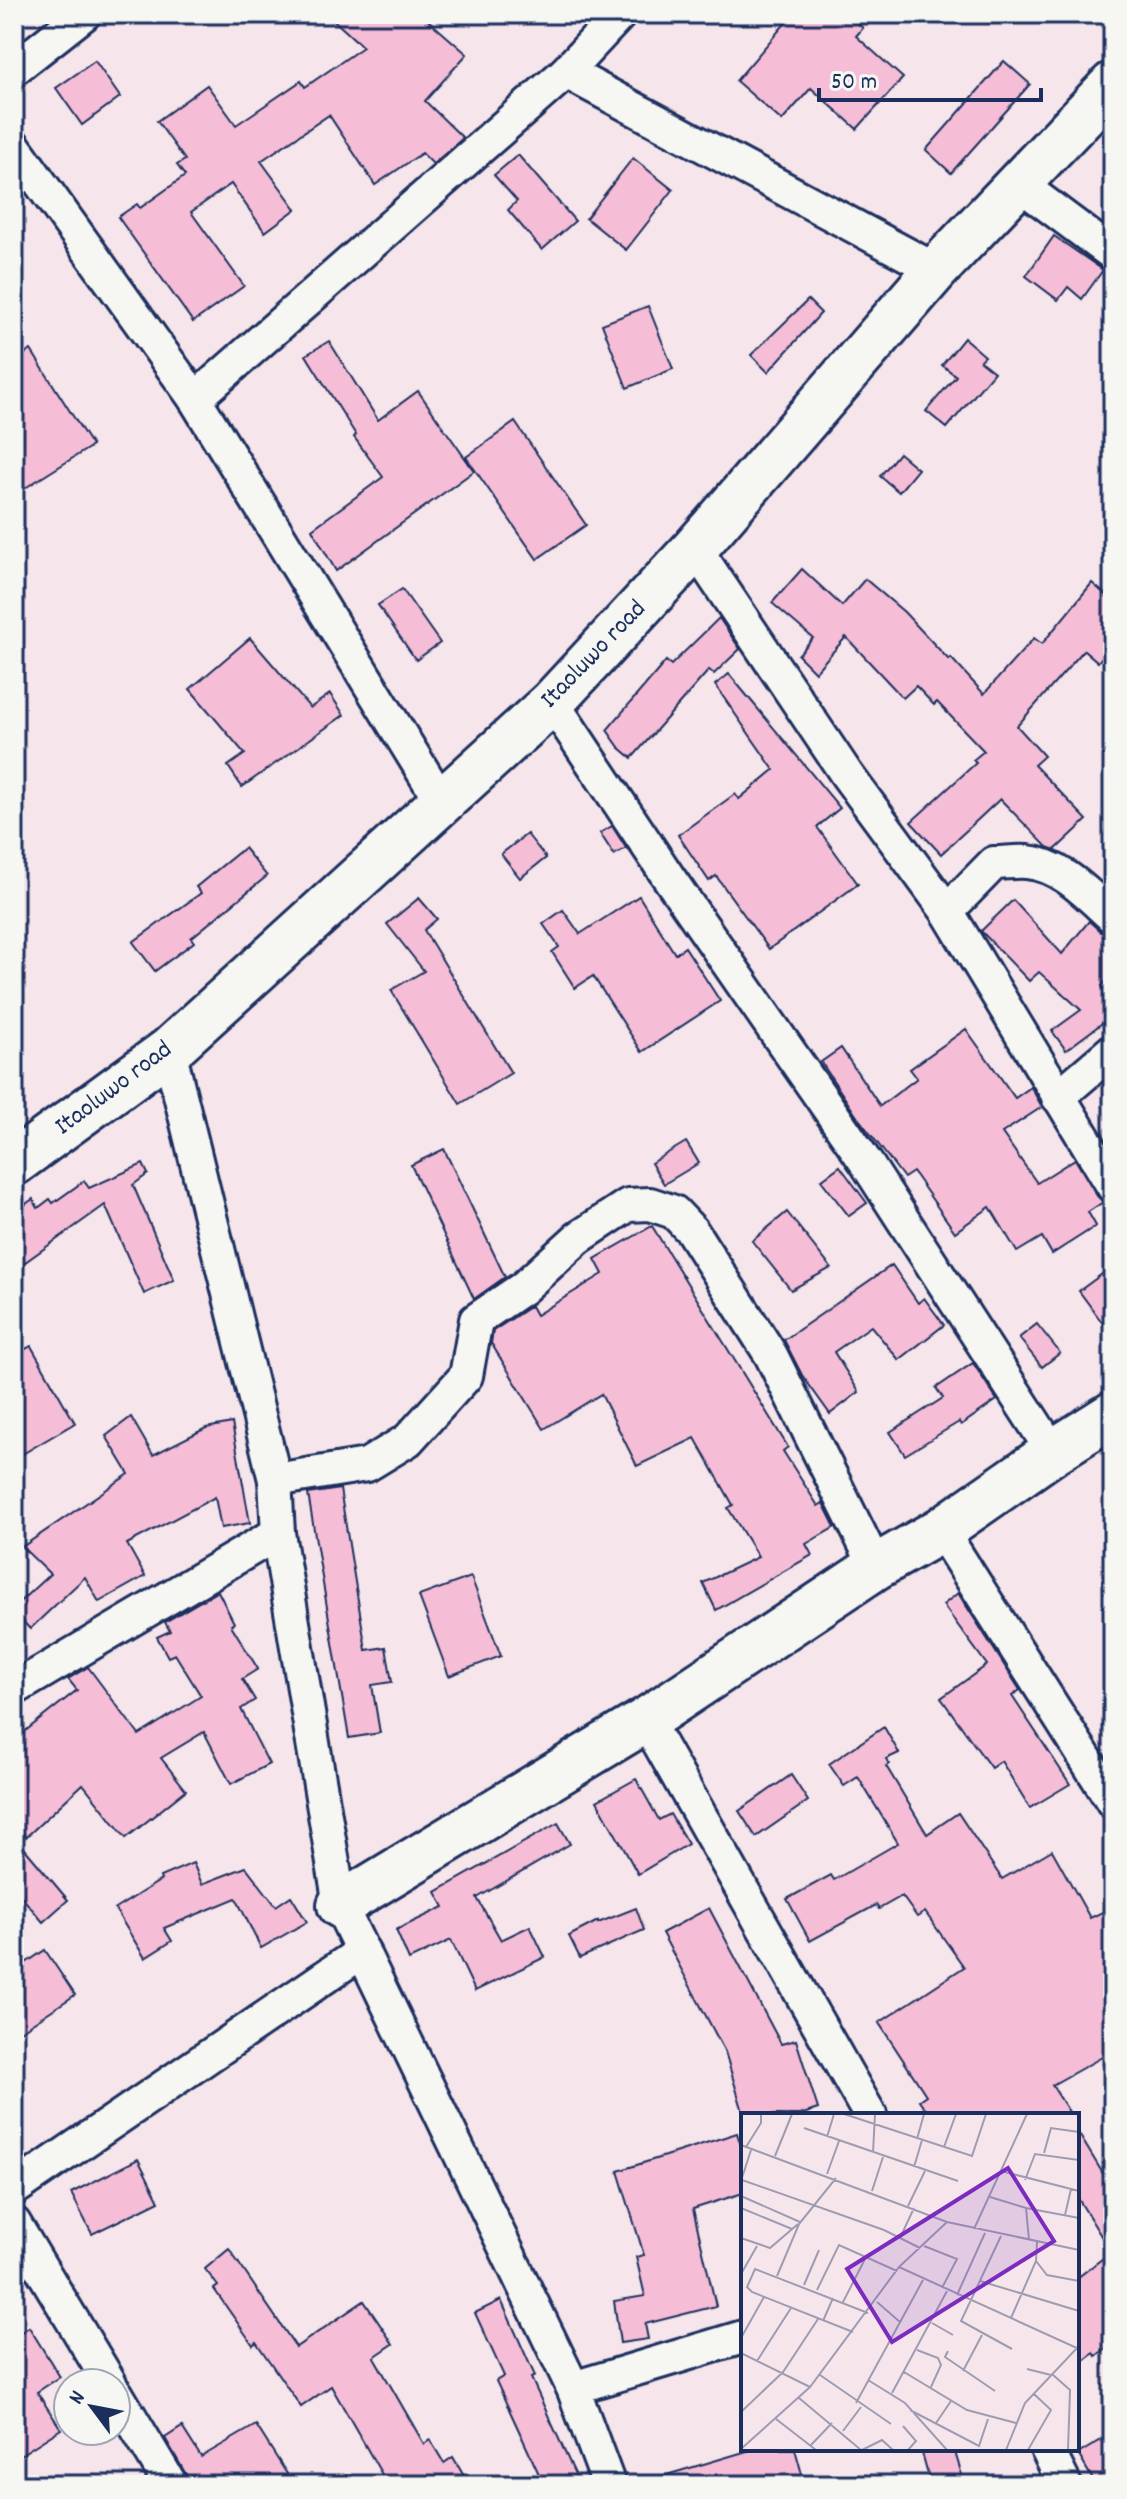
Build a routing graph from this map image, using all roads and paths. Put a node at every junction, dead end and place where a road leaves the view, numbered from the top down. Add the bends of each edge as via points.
1 (84, 14) edge
2 (620, 14) edge
3 (14, 69) edge
4 (566, 72) junction
5 (1113, 84) edge
6 (14, 146) edge
7 (1018, 183) junction
8 (1113, 254) edge
9 (936, 270) junction
10 (195, 399) junction
11 (695, 548) junction
12 (552, 702) junction
13 (441, 801) junction
14 (947, 911) junction
15 (1113, 917) edge
16 (169, 1050) junction
17 (1113, 1050) edge
18 (1058, 1097) junction
19 (14, 1163) edge
20 (1113, 1186) edge
21 (1113, 1414) edge
22 (1053, 1452) junction
23 (275, 1480) junction
24 (941, 1530) junction
25 (278, 1533) junction
26 (876, 1567) junction
27 (14, 1688) edge
28 (646, 1720) junction
29 (1113, 1802) edge
30 (340, 1905) junction
31 (363, 1951) junction
32 (869, 2113) edge
33 (14, 2189) edge
34 (14, 2223) edge
35 (741, 2338) edge
36 (100, 2367) edge
37 (573, 2388) junction
38 (132, 2420) edge
39 (1048, 2451) edge
40 (171, 2485) edge
41 (609, 2485) edge
42 (1065, 2485) edge

1 - 3 street
2 - 4 street
4 - 9 street
4 - 10 street
5 - 7 street, Itaoluwo road
6 - 10 street
7 - 8 street
7 - 9 street, Itaoluwo road
9 - 11 street, Itaoluwo road
10 - 13 street
11 - 12 street, Itaoluwo road
11 - 14 street via 847,775
12 - 13 street, Itaoluwo road
12 - 22 street via 865,1161
13 - 16 street, Itaoluwo road
14 - 15 street via 994,863 1027,862 1064,875
14 - 18 street
16 - 19 street, Itaoluwo road
16 - 23 street
17 - 18 street
18 - 20 street
21 - 22 street
22 - 24 street
23 - 25 street
23 - 26 street via 367,1465 408,1440 466,1376 476,1320 603,1221 628,1205 650,1204 674,1212 692,1231 771,1355
24 - 26 street
24 - 29 street
25 - 27 street
25 - 30 street
26 - 28 street
28 - 30 street
28 - 32 street
30 - 31 street
31 - 33 street
31 - 37 street
34 - 36 street
35 - 37 street
37 - 41 street
38 - 40 street
39 - 42 street

